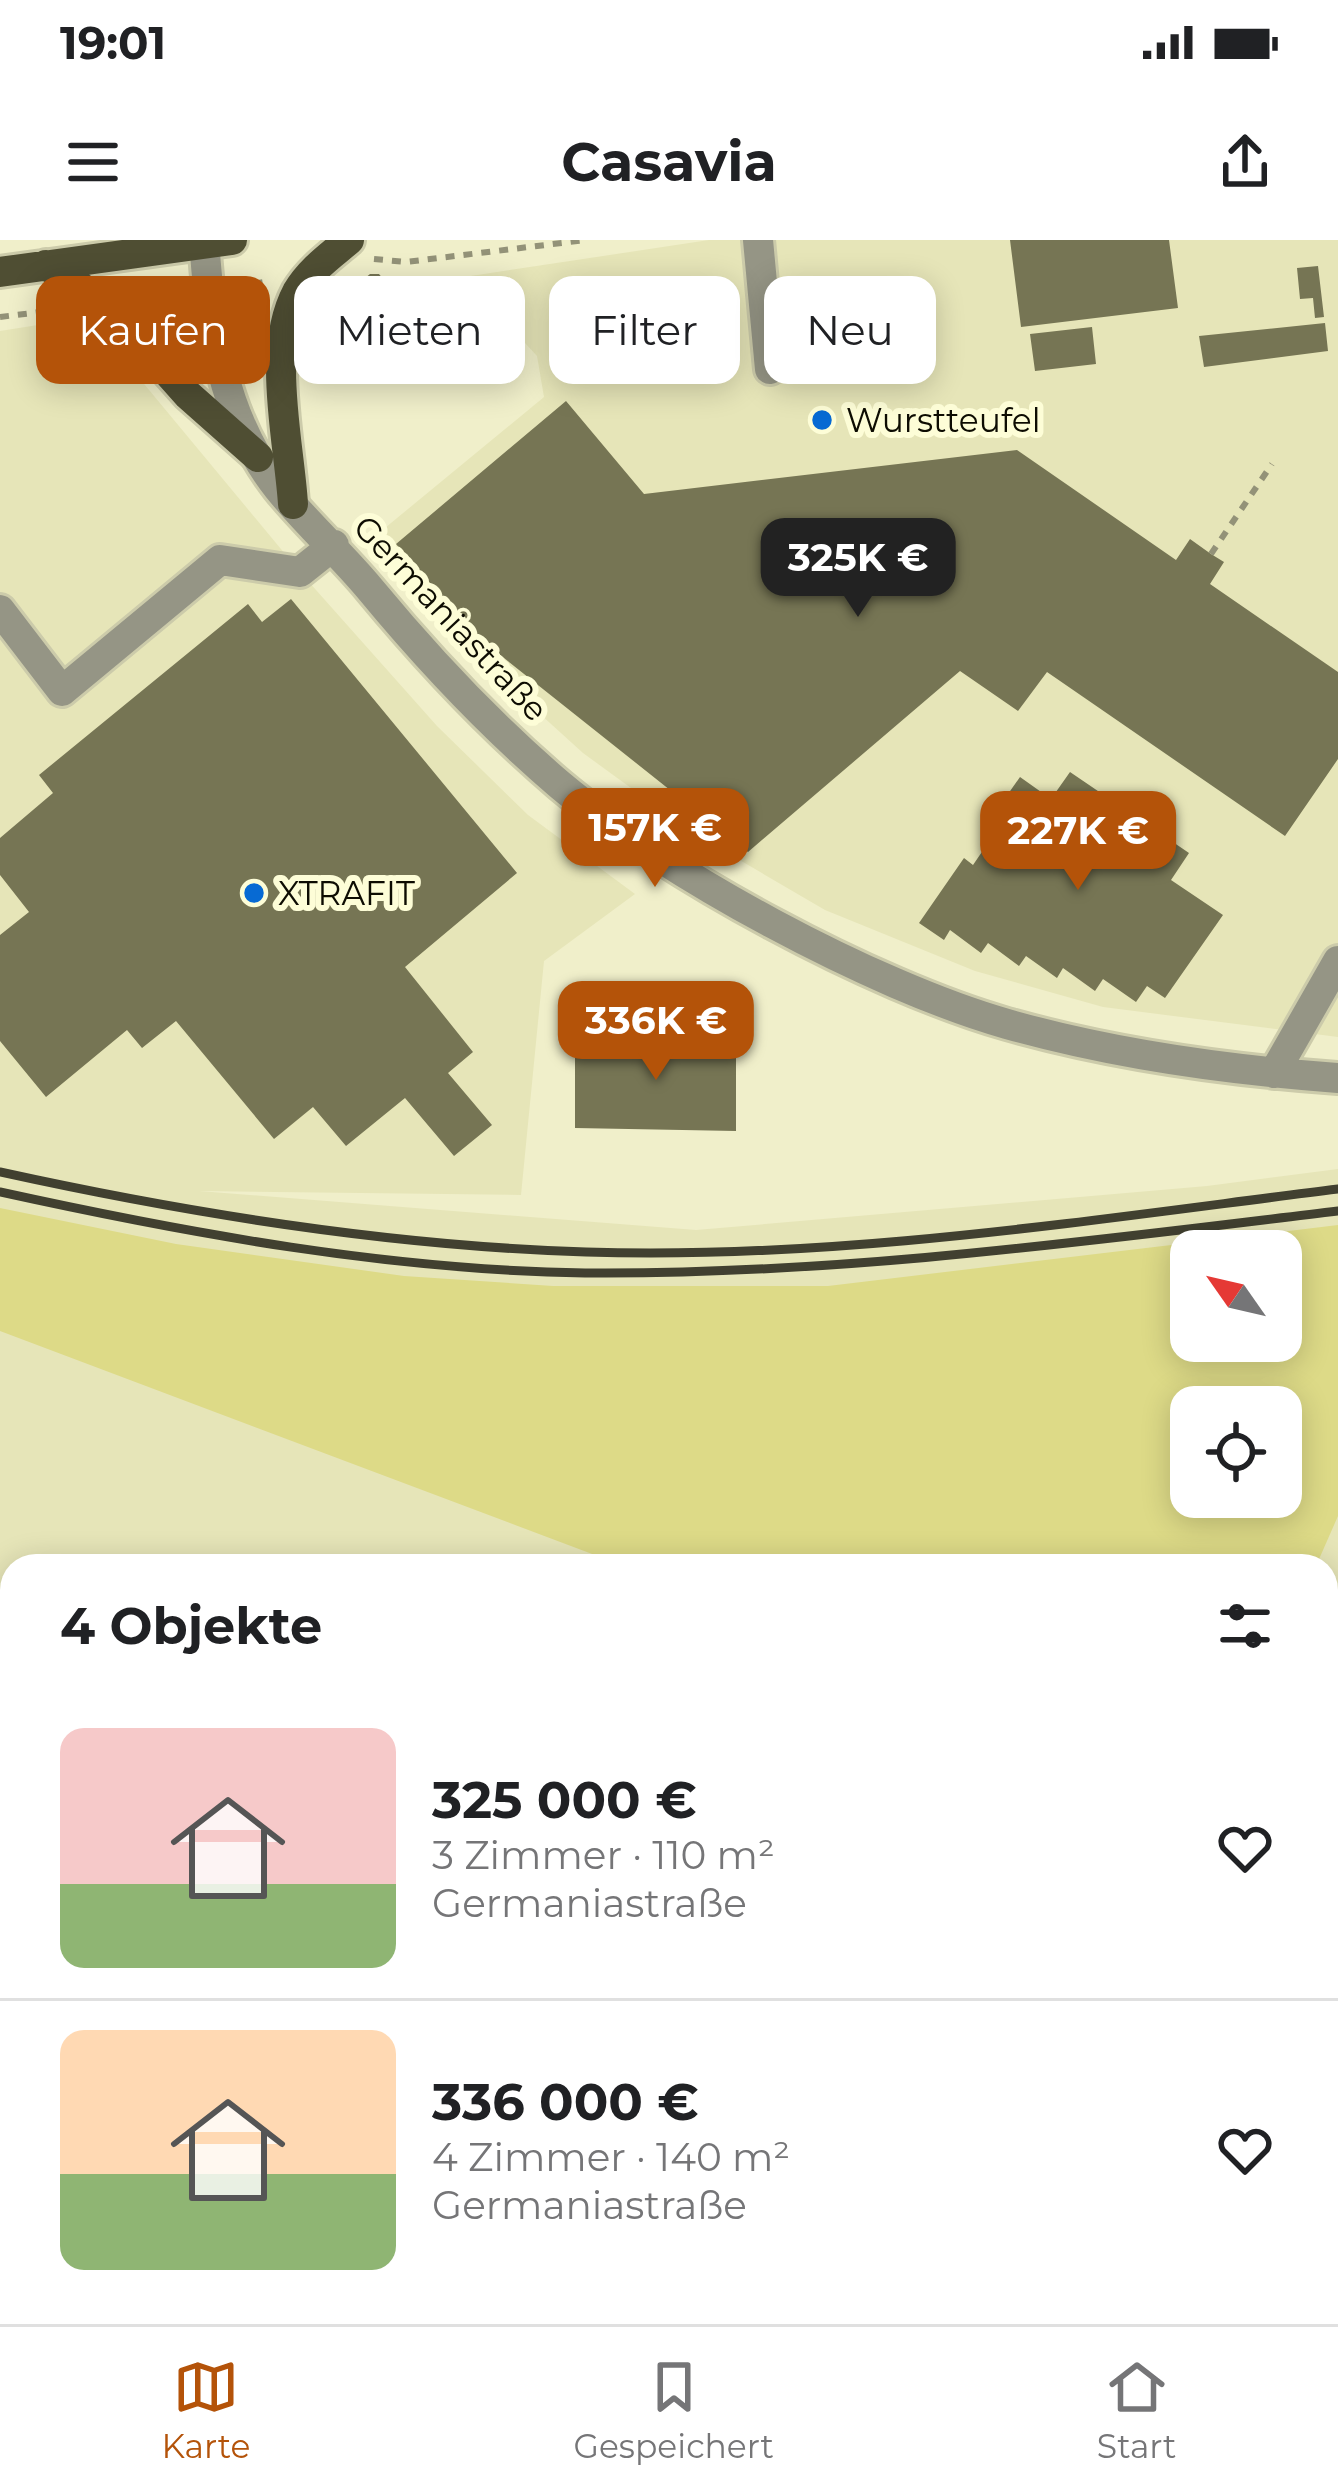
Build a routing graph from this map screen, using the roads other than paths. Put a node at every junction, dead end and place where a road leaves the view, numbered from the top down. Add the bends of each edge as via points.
1 (350, 240) edge
2 (758, 240) edge
3 (213, 241) edge
4 (46, 265) junction
5 (0, 272) edge
6 (764, 304) edge
7 (258, 458) junction
8 (293, 504) junction
9 (334, 545) junction
10 (0, 610) edge
11 (1338, 961) edge
12 (1274, 1073) junction
13 (1338, 1078) edge

1 - 8 main road via 295,296 283,349
2 - 6 street
3 - 4 main road
3 - 7 street, Germaniastraße via 212,333
4 - 5 main road
4 - 7 main road via 107,304
7 - 8 street, Germaniastraße
8 - 9 street, Germaniastraße
9 - 10 street via 300,572 220,560 62,691
9 - 12 street, Germaniastraße via 411,639 560,785 767,918 880,976 1004,1023
11 - 12 street
12 - 13 street, Germaniastraße

